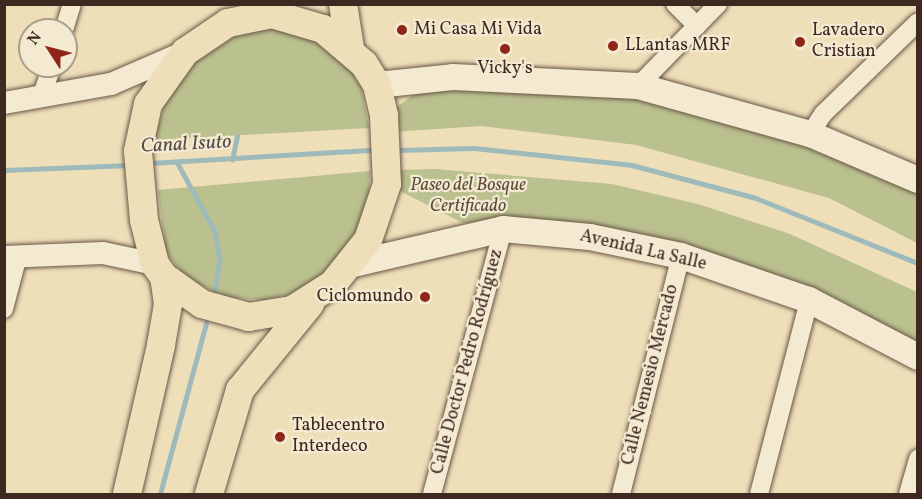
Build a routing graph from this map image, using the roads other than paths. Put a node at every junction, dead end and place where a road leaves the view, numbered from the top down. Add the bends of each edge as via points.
1 (223, 4) edge
2 (343, 4) edge
3 (675, 4) edge
4 (718, 4) edge
5 (918, 22) edge
6 (697, 26) junction
7 (192, 45) junction
8 (350, 48) junction
9 (48, 78) edge
10 (377, 85) junction
11 (638, 86) junction
12 (41, 97) junction
13 (4, 103) edge
14 (810, 134) junction
15 (918, 180) edge
16 (503, 229) junction
17 (681, 256) junction
18 (11, 257) edge
19 (353, 264) junction
20 (160, 271) junction
21 (313, 300) junction
22 (809, 300) junction
23 (4, 309) edge
24 (918, 357) edge
25 (918, 458) edge
26 (127, 495) edge
27 (209, 495) edge
28 (432, 495) edge
29 (621, 495) edge
30 (759, 495) edge
31 (908, 495) edge

1 - 7 highway
2 - 8 highway
3 - 6 street
4 - 6 street
5 - 14 street via 823,114
6 - 11 street
7 - 8 highway via 251,15 272,14 298,18
7 - 12 street via 111,84
7 - 20 highway via 153,94 141,131 142,201
8 - 10 highway
9 - 12 street
10 - 11 main road via 453,77
10 - 19 highway via 384,116 387,184 380,215
11 - 14 main road
12 - 13 street
14 - 15 main road
16 - 17 main road, Avenida La Salle via 590,237
16 - 19 main road, Avenida La Salle
16 - 28 street, Calle Doctor Pedro Rodríguez
17 - 22 main road, Avenida La Salle
17 - 29 street, Calle Nemesio Mercado
18 - 20 street via 103,253
18 - 23 street
19 - 21 highway
20 - 21 highway via 225,313 271,316
20 - 26 highway via 168,304
21 - 27 highway via 240,390
22 - 24 main road, Avenida La Salle
22 - 30 street
25 - 31 street

